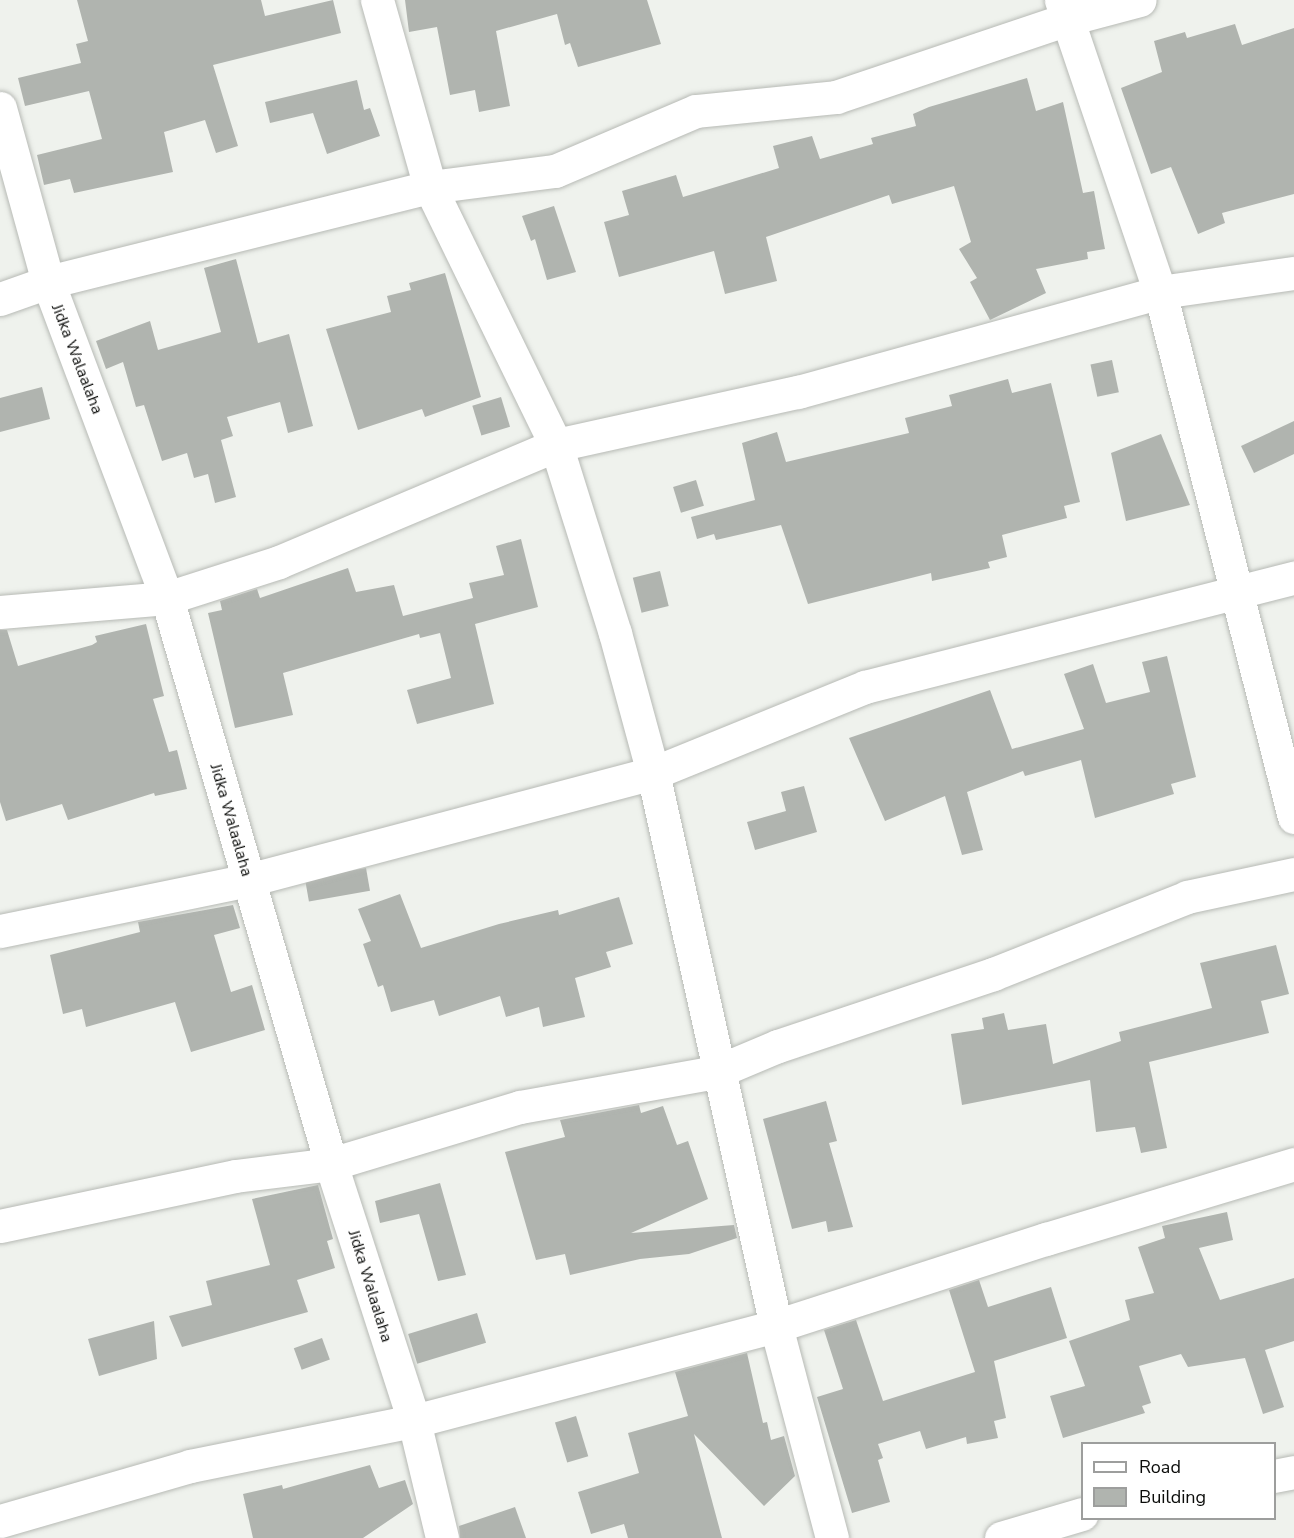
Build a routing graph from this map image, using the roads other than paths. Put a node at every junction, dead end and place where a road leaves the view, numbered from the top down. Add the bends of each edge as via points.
1 (377, 0) edge
2 (1140, 0) edge
3 (1064, 9) edge
4 (0, 108) edge
5 (430, 187) junction
6 (1294, 273) edge
7 (48, 282) junction
8 (1160, 292) junction
9 (0, 299) edge
10 (556, 444) junction
11 (1294, 578) edge
12 (1237, 596) junction
13 (167, 598) junction
14 (0, 612) edge
15 (652, 773) junction
16 (1294, 817) edge
17 (1294, 874) edge
18 (248, 880) junction
19 (0, 931) edge
20 (716, 1072) junction
21 (331, 1164) junction
22 (1294, 1164) edge
23 (0, 1226) edge
24 (776, 1326) junction
25 (414, 1421) junction
26 (1294, 1472) edge
27 (1276, 1476) edge
28 (1081, 1515) edge
29 (0, 1521) edge
30 (442, 1538) edge
31 (832, 1538) edge
32 (1001, 1538) edge

1 - 5 street
2 - 3 street
3 - 5 street via 836,97 696,111 555,171
3 - 8 street
4 - 7 street, Jidka Walaalaha
5 - 7 street
5 - 10 street
6 - 8 street
7 - 9 street
7 - 13 street, Jidka Walaalaha
8 - 10 street via 798,392
8 - 12 street
10 - 13 street via 279,562
10 - 15 street via 615,633
11 - 12 street
12 - 15 street via 865,687
12 - 16 street
13 - 14 street
13 - 18 street, Jidka Walaalaha
15 - 18 street
15 - 20 street
17 - 20 street via 1187,897 993,974 778,1046
18 - 19 street
18 - 21 street, Jidka Walaalaha
20 - 21 street via 520,1107
20 - 24 street
21 - 23 street via 235,1176
21 - 25 street, Jidka Walaalaha
22 - 24 street
24 - 25 street
24 - 31 street
25 - 29 street via 190,1466
25 - 30 street, Jidka Walaalaha
26 - 27 street
28 - 32 street

